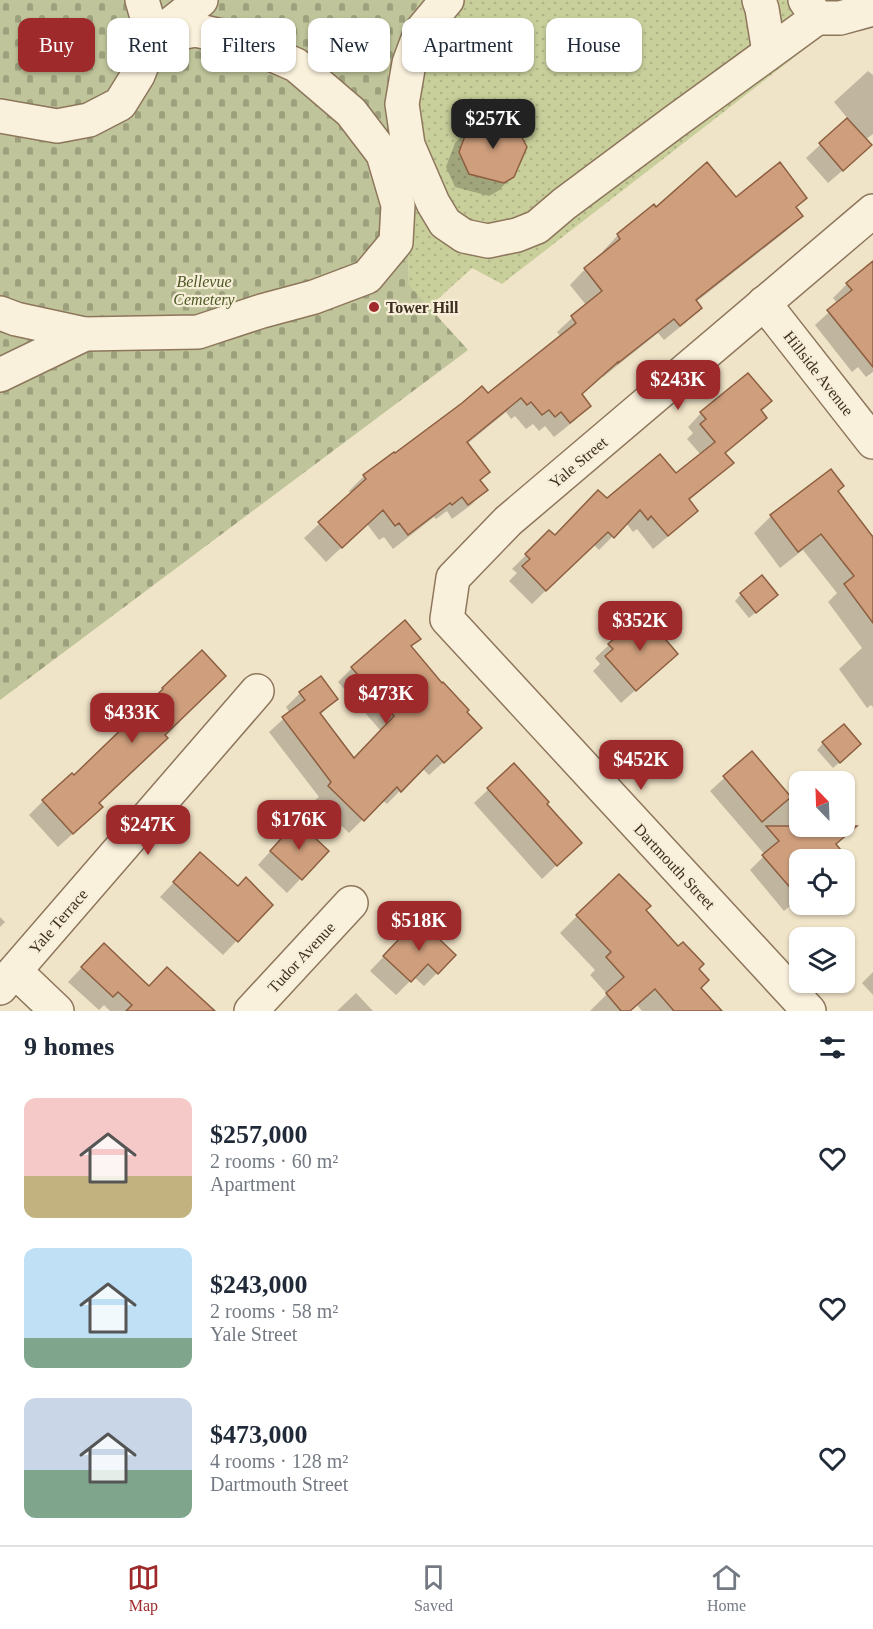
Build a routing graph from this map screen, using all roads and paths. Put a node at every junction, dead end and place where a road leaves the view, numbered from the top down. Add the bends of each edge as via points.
1 (142, 0) edge
2 (201, 0) edge
3 (447, 0) edge
4 (759, 0) edge
5 (811, 9) edge
6 (873, 9) edge
7 (147, 18) edge
8 (178, 18) edge
9 (189, 31) edge
10 (769, 52) junction
11 (139, 72) edge
12 (0, 116) edge
13 (873, 212) edge
14 (764, 303) junction
15 (0, 313) edge
16 (85, 334) junction
17 (0, 375) edge
18 (873, 442) edge
19 (453, 578) joint
20 (257, 691) dead end
21 (351, 903) dead end
22 (8, 979) edge
23 (57, 1011) edge
24 (250, 1011) edge
25 (809, 1011) edge

1 - 7 street
2 - 8 street
3 - 10 street via 421,31 409,63 402,104 408,145 445,223 464,236 488,241 537,227
4 - 10 street
5 - 6 street via 840,18
5 - 10 street
9 - 16 street via 236,39 296,65 351,112 382,154 398,205 396,242 367,277 198,332
11 - 12 street via 120,104 89,120 57,126
13 - 14 street, Yale Street
14 - 18 street, Hillside Avenue
14 - 19 street, Yale Street via 508,521
15 - 16 street
16 - 17 street
19 - 25 street, Dartmouth Street via 447,619
20 - 22 street, Yale Terrace
21 - 24 street, Tudor Avenue
22 - 23 street

